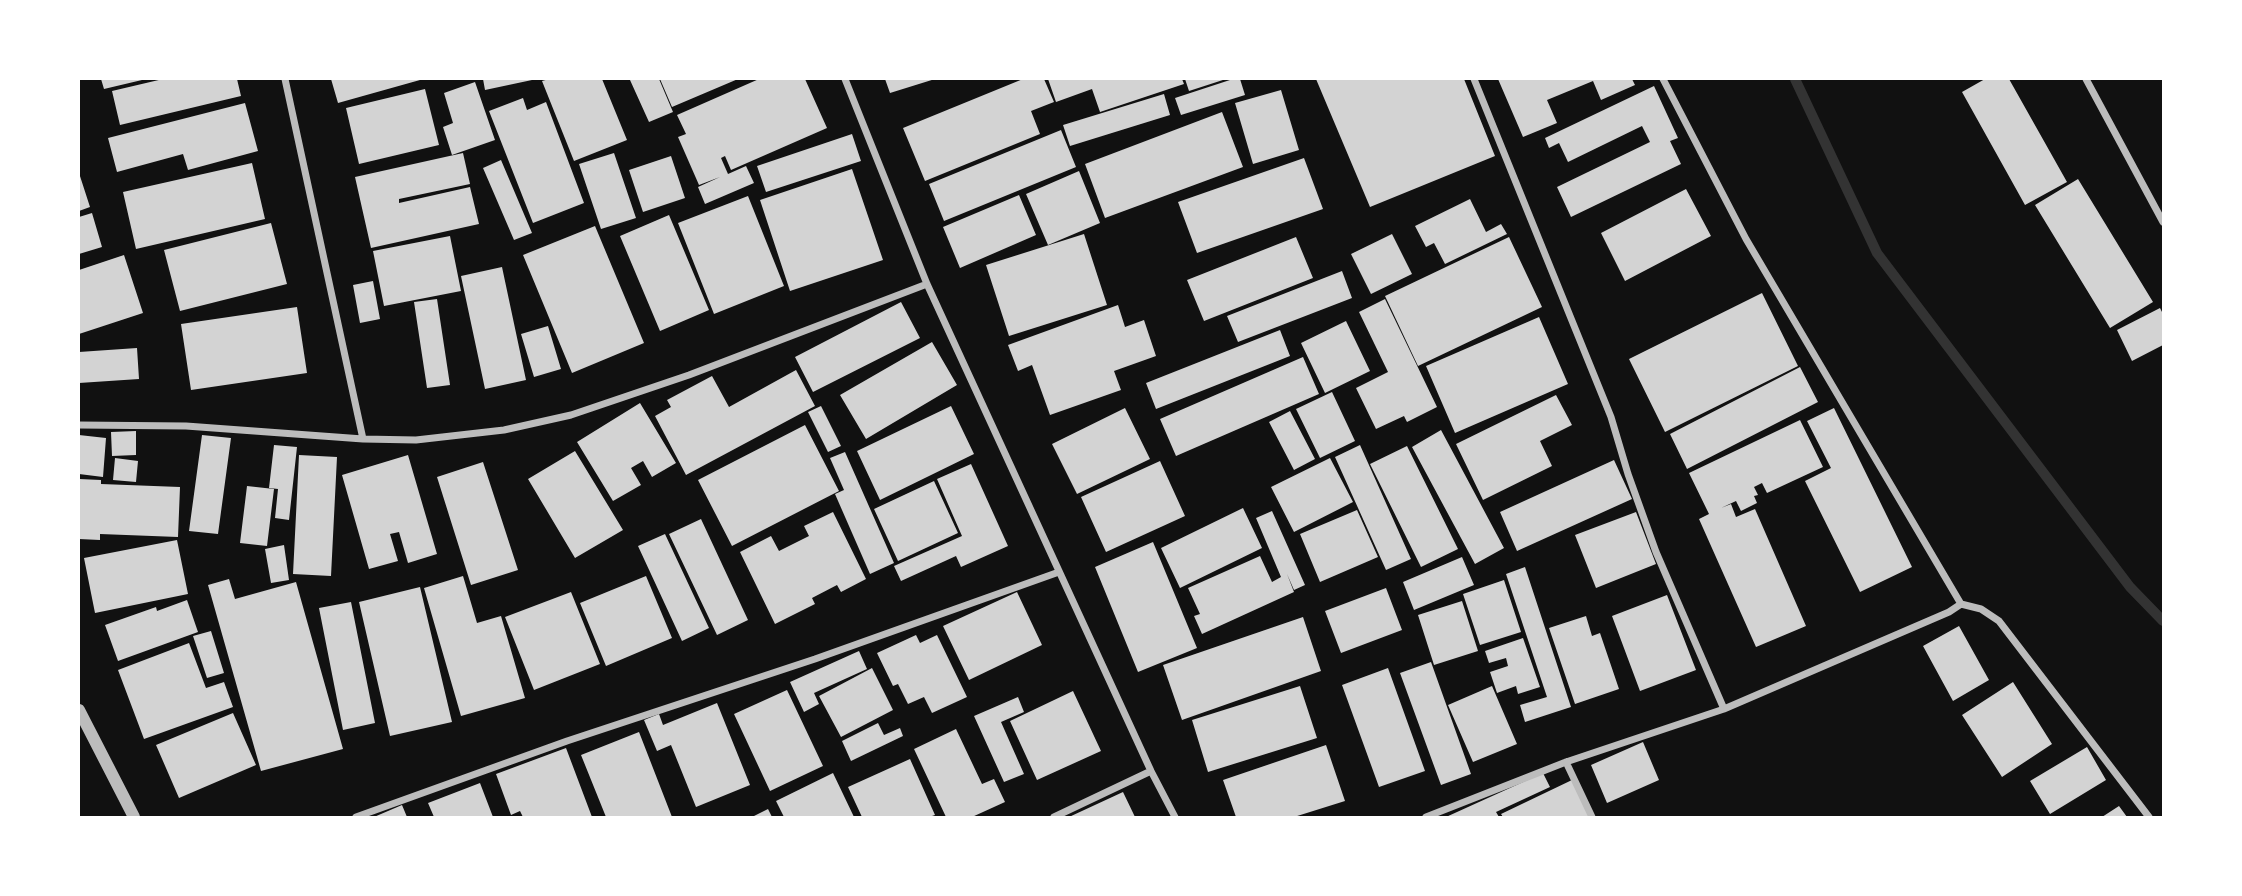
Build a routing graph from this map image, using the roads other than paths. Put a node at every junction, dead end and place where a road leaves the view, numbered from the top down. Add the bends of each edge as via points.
1 (285, 79) edge
2 (845, 79) edge
3 (1474, 79) edge
4 (1664, 79) edge
5 (2086, 79) edge
6 (2163, 222) edge
7 (927, 284) junction
8 (79, 425) edge
9 (363, 439) junction
10 (1059, 572) junction
11 (1961, 604) junction
12 (1724, 709) junction
13 (79, 710) edge
14 (1566, 762) junction
15 (1151, 771) junction
16 (134, 817) edge
17 (356, 817) edge
18 (1054, 817) edge
19 (1175, 817) edge
20 (1426, 817) edge
21 (1592, 817) edge
22 (2150, 817) edge

1 - 9 street
2 - 7 street
3 - 12 street via 1611,417 1657,552
4 - 11 street via 1746,239
5 - 6 street
7 - 9 street via 571,415 504,430 416,440
7 - 10 street
8 - 9 street via 186,426
10 - 15 street
10 - 17 street
11 - 12 street
11 - 22 street via 1999,621
12 - 14 street
13 - 16 street
14 - 20 street
14 - 21 street
15 - 18 street
15 - 19 street

